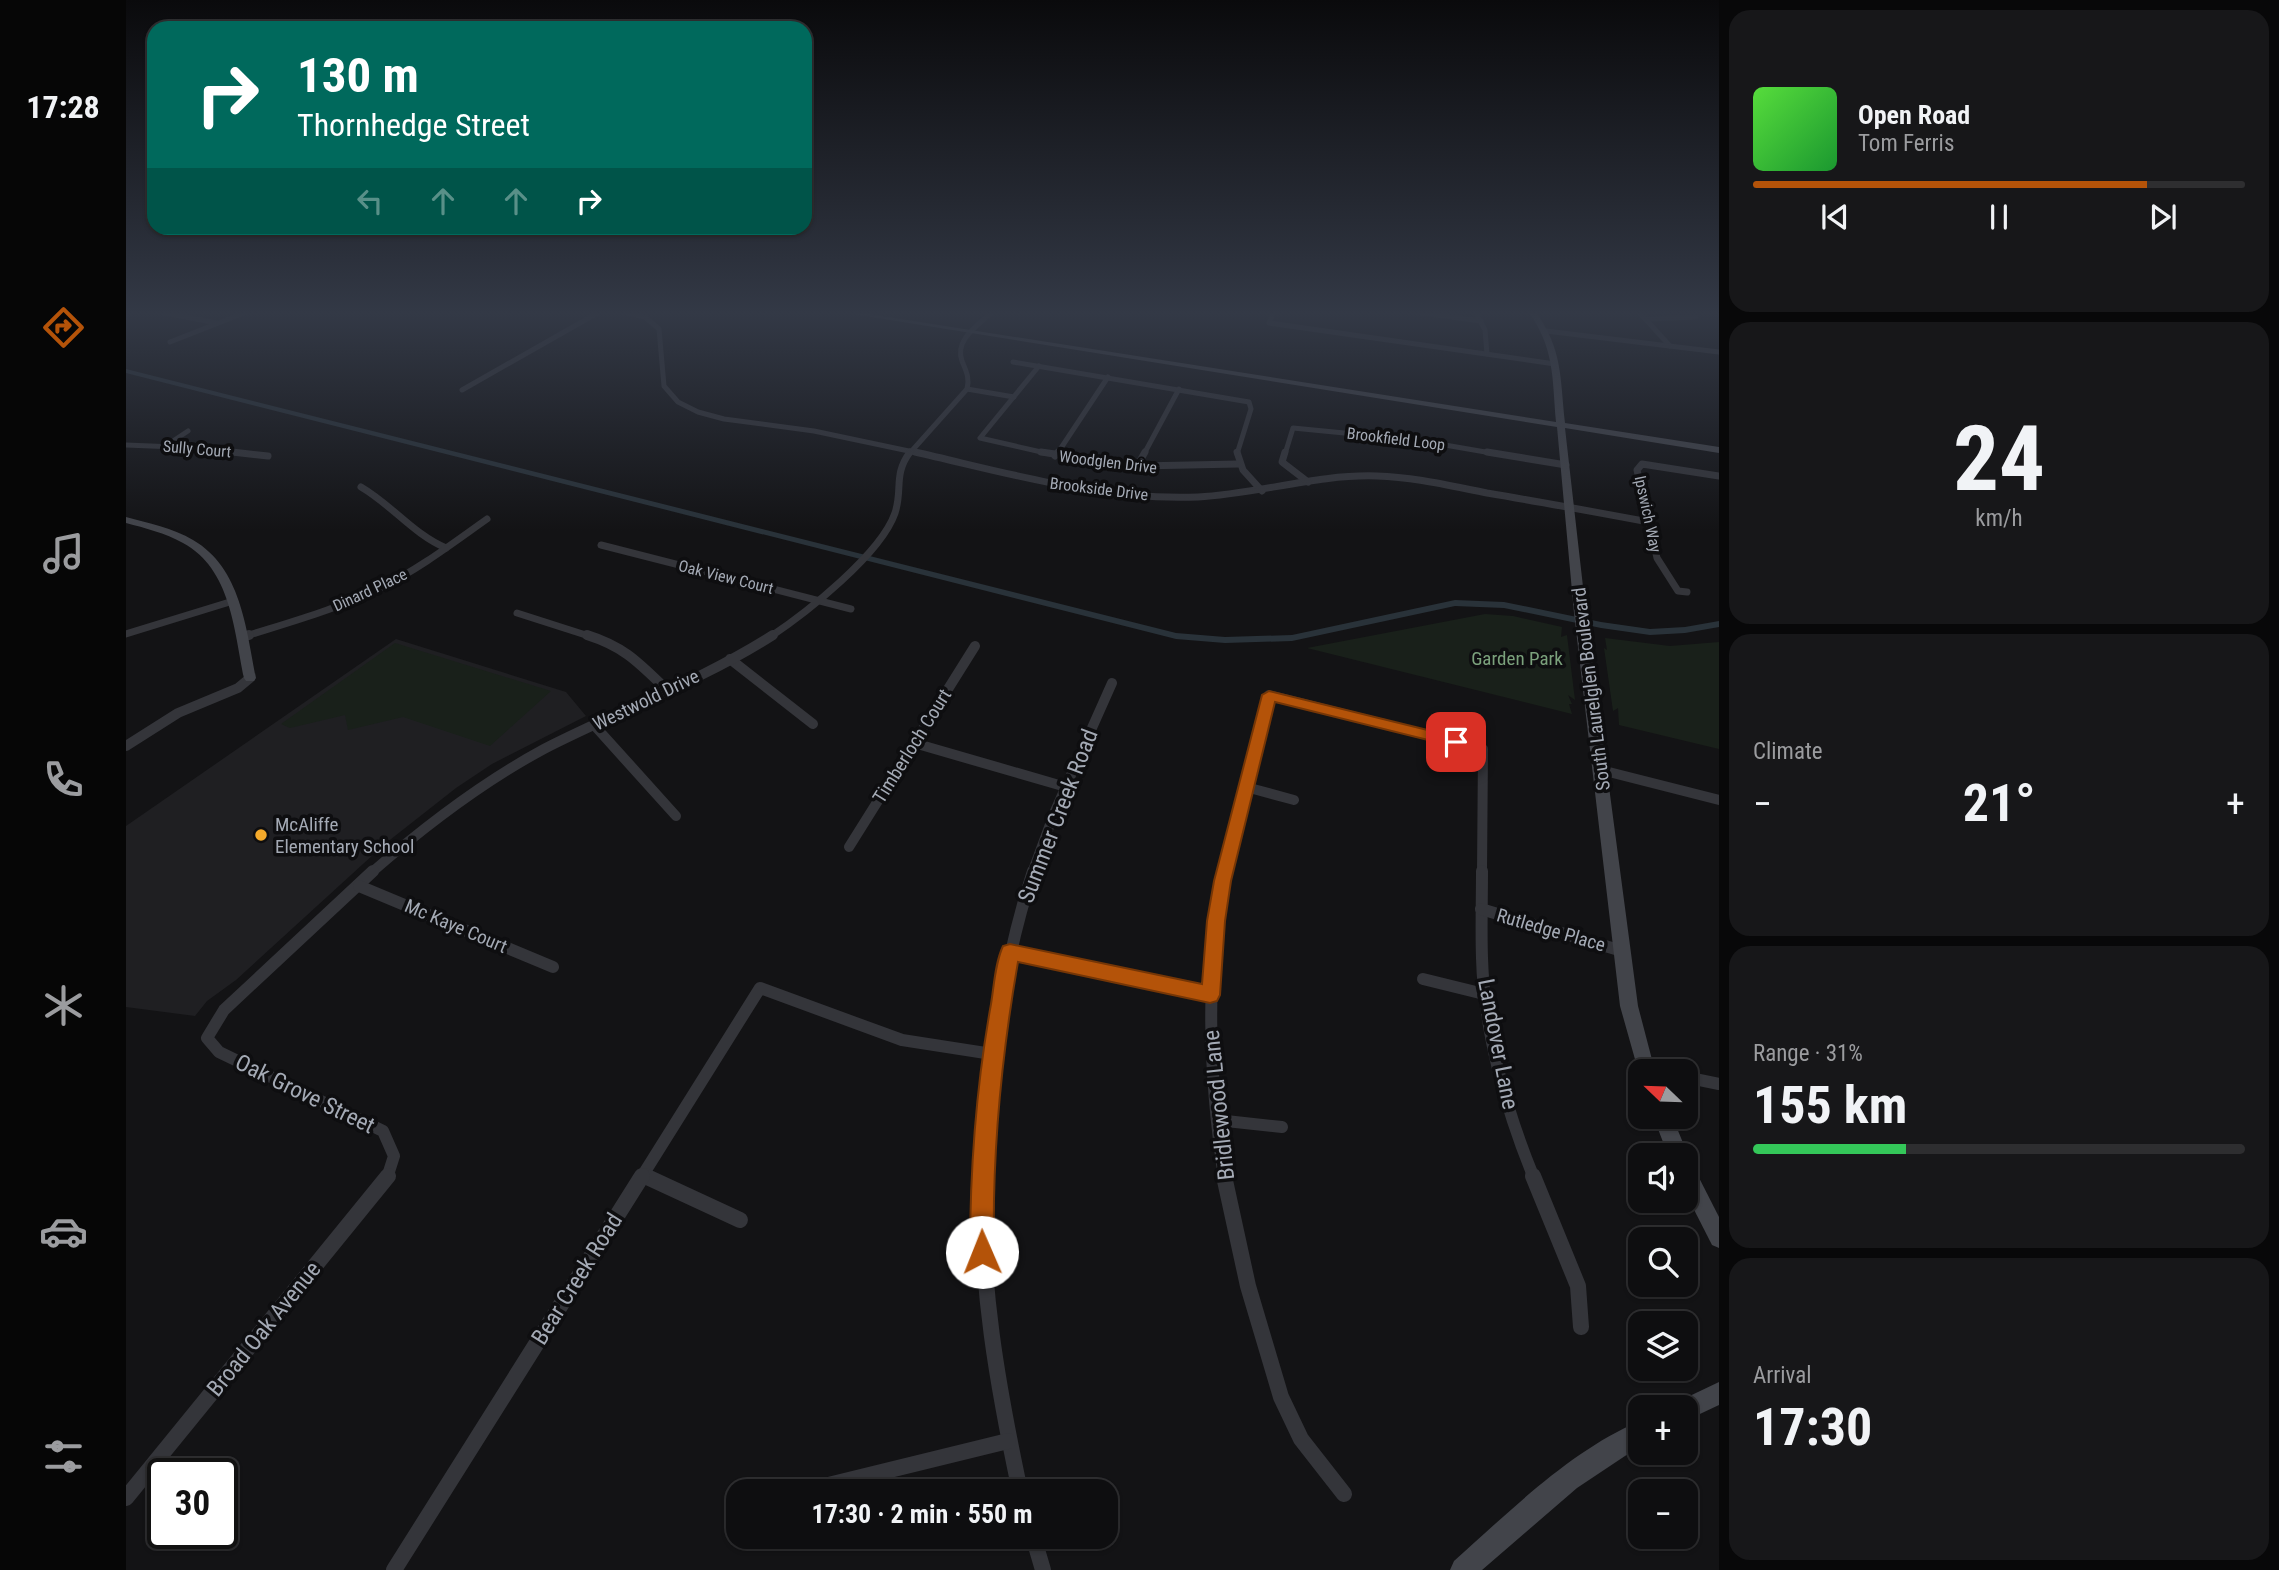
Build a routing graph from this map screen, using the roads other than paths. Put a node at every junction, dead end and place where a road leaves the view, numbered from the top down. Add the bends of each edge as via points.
1 (472, 384) edge
2 (664, 384) edge
3 (968, 384) edge
4 (1025, 384) edge
5 (1103, 384) edge
6 (1151, 384) edge
7 (1320, 384) edge
8 (1557, 384) edge
9 (967, 389) junction
10 (1179, 389) junction
11 (462, 390) dead end
12 (1014, 397) junction
13 (1561, 422) junction
14 (188, 431) dead end
15 (1719, 443) edge
16 (126, 445) edge
17 (167, 446) junction
18 (1719, 450) edge
19 (912, 451) junction
20 (268, 456) dead end
21 (1055, 456) junction
22 (1238, 464) junction
23 (1566, 465) junction
24 (1136, 468) junction
25 (1719, 476) edge
26 (1308, 482) junction
27 (361, 487) dead end
28 (1262, 491) junction
29 (1571, 507) junction
30 (487, 519) dead end
31 (126, 520) edge
32 (1649, 522) junction
33 (601, 545) dead end
34 (446, 548) junction
35 (1687, 592) dead end
36 (233, 601) junction
37 (818, 601) junction
38 (851, 610) dead end
39 (517, 613) dead end
40 (126, 634) edge
41 (242, 637) junction
42 (975, 646) dead end
43 (730, 659) junction
44 (250, 678) joint
45 (1112, 683) dead end
46 (667, 690) junction
47 (813, 724) dead end
48 (594, 725) junction
49 (914, 743) junction
50 (126, 746) edge
51 (1483, 749) joint
52 (1601, 770) junction
53 (1066, 787) junction
54 (1246, 787) junction
55 (1294, 800) dead end
56 (1719, 800) edge
57 (676, 816) dead end
58 (849, 846) dead end
59 (359, 886) junction
60 (1481, 909) junction
61 (1622, 951) junction
62 (1010, 952) junction
63 (553, 967) dead end
64 (1423, 979) dead end
65 (1485, 994) junction
66 (1210, 995) junction
67 (207, 1038) joint
68 (992, 1054) junction
69 (1645, 1059) edge
70 (1698, 1080) edge
71 (1719, 1084) edge
72 (1217, 1120) junction
73 (1282, 1127) dead end
74 (394, 1156) joint
75 (643, 1175) junction
76 (1698, 1197) edge
77 (740, 1220) dead end
78 (1719, 1238) edge
79 (1581, 1327) dead end
80 (1719, 1393) edge
81 (1698, 1404) edge
82 (1628, 1439) edge
83 (1008, 1441) junction
84 (853, 1479) edge
85 (1017, 1479) edge
86 (1345, 1494) dead end
87 (126, 1498) edge
88 (1037, 1549) edge
89 (394, 1570) edge
90 (1043, 1570) edge
91 (1463, 1570) edge

1 - 11 street
2 - 19 street, Brookside Drive via 687,407 724,419
3 - 9 street
4 - 12 street
5 - 21 street
6 - 10 street
7 - 13 street
8 - 13 street, South Laurelglen Boulevard
9 - 12 street
9 - 19 street, Westwold Drive
10 - 22 street via 1249,402 1251,409 1236,447
10 - 24 street
12 - 21 street, Woodglen Drive via 980,438
13 - 15 street
13 - 18 street
13 - 23 street, South Laurelglen Boulevard
14 - 17 street
16 - 17 street, Sully Court
17 - 20 street, Sully Court
19 - 28 street, Brookside Drive via 1115,494 1196,497
19 - 37 street, Westwold Drive via 900,467 894,515
21 - 24 street, Woodglen Drive
22 - 24 street, Woodglen Drive
22 - 28 street
23 - 26 street, Brookfield Loop via 1416,440 1293,428 1282,462
23 - 29 street, South Laurelglen Boulevard
25 - 32 street, Ipswich Way via 1642,464 1637,470
26 - 28 street, Brookside Drive
26 - 29 street, Brookside Drive via 1352,476 1398,477
27 - 34 street via 376,495 419,536
29 - 32 street, Brookside Drive
29 - 52 street, South Laurelglen Boulevard
30 - 34 street, Dinard Place
31 - 36 street via 169,533 204,552 224,574
32 - 35 street, Ipswich Way via 1664,572 1678,591
33 - 37 street, Oak View Court
34 - 41 street, Dinard Place via 355,600
36 - 40 street
36 - 41 street
37 - 38 street, Oak View Court
37 - 43 street, Westwold Drive
39 - 46 street via 613,643
41 - 44 street
42 - 49 street, Timberloch Court
43 - 46 street, Westwold Drive
43 - 47 street
44 - 50 street via 238,688 178,713
45 - 53 street, Summer Creek Road
46 - 48 street, Westwold Drive
48 - 57 street
48 - 59 street, Westwold Drive via 479,787 420,831
49 - 53 street
49 - 58 street, Timberloch Court
51 - 54 street, Bridlewood Lane via 1269,695
51 - 60 street, Landover Lane
52 - 56 street
52 - 61 street, South Laurelglen Boulevard
53 - 62 street, Summer Creek Road via 1027,889
54 - 55 street
54 - 66 street, Bridlewood Lane via 1222,881
59 - 63 street, Mc Kaye Court
59 - 67 street, Westwold Drive via 224,1010
60 - 61 street, Rutledge Place
60 - 65 street, Landover Lane
61 - 69 street, South Laurelglen Boulevard via 1629,1006
62 - 66 street
62 - 68 street, Summer Creek Road
64 - 65 street
65 - 79 street, Landover Lane via 1496,1057 1521,1147 1578,1286
66 - 72 street, Bridlewood Lane
67 - 74 street, Oak Grove Street via 219,1052 383,1131
68 - 75 street, Bear Creek Road via 875,1032 760,988
68 - 83 street, Summer Creek Road via 981,1194 982,1252 987,1316
70 - 71 street
72 - 73 street
72 - 86 street, Bridlewood Lane via 1238,1246 1272,1369 1296,1433
74 - 87 street, Broad Oak Avenue via 388,1176
75 - 77 street
75 - 89 street, Bear Creek Road
76 - 78 street
80 - 81 street
82 - 91 street via 1553,1488
83 - 84 street
83 - 85 street, Summer Creek Road
88 - 90 street

